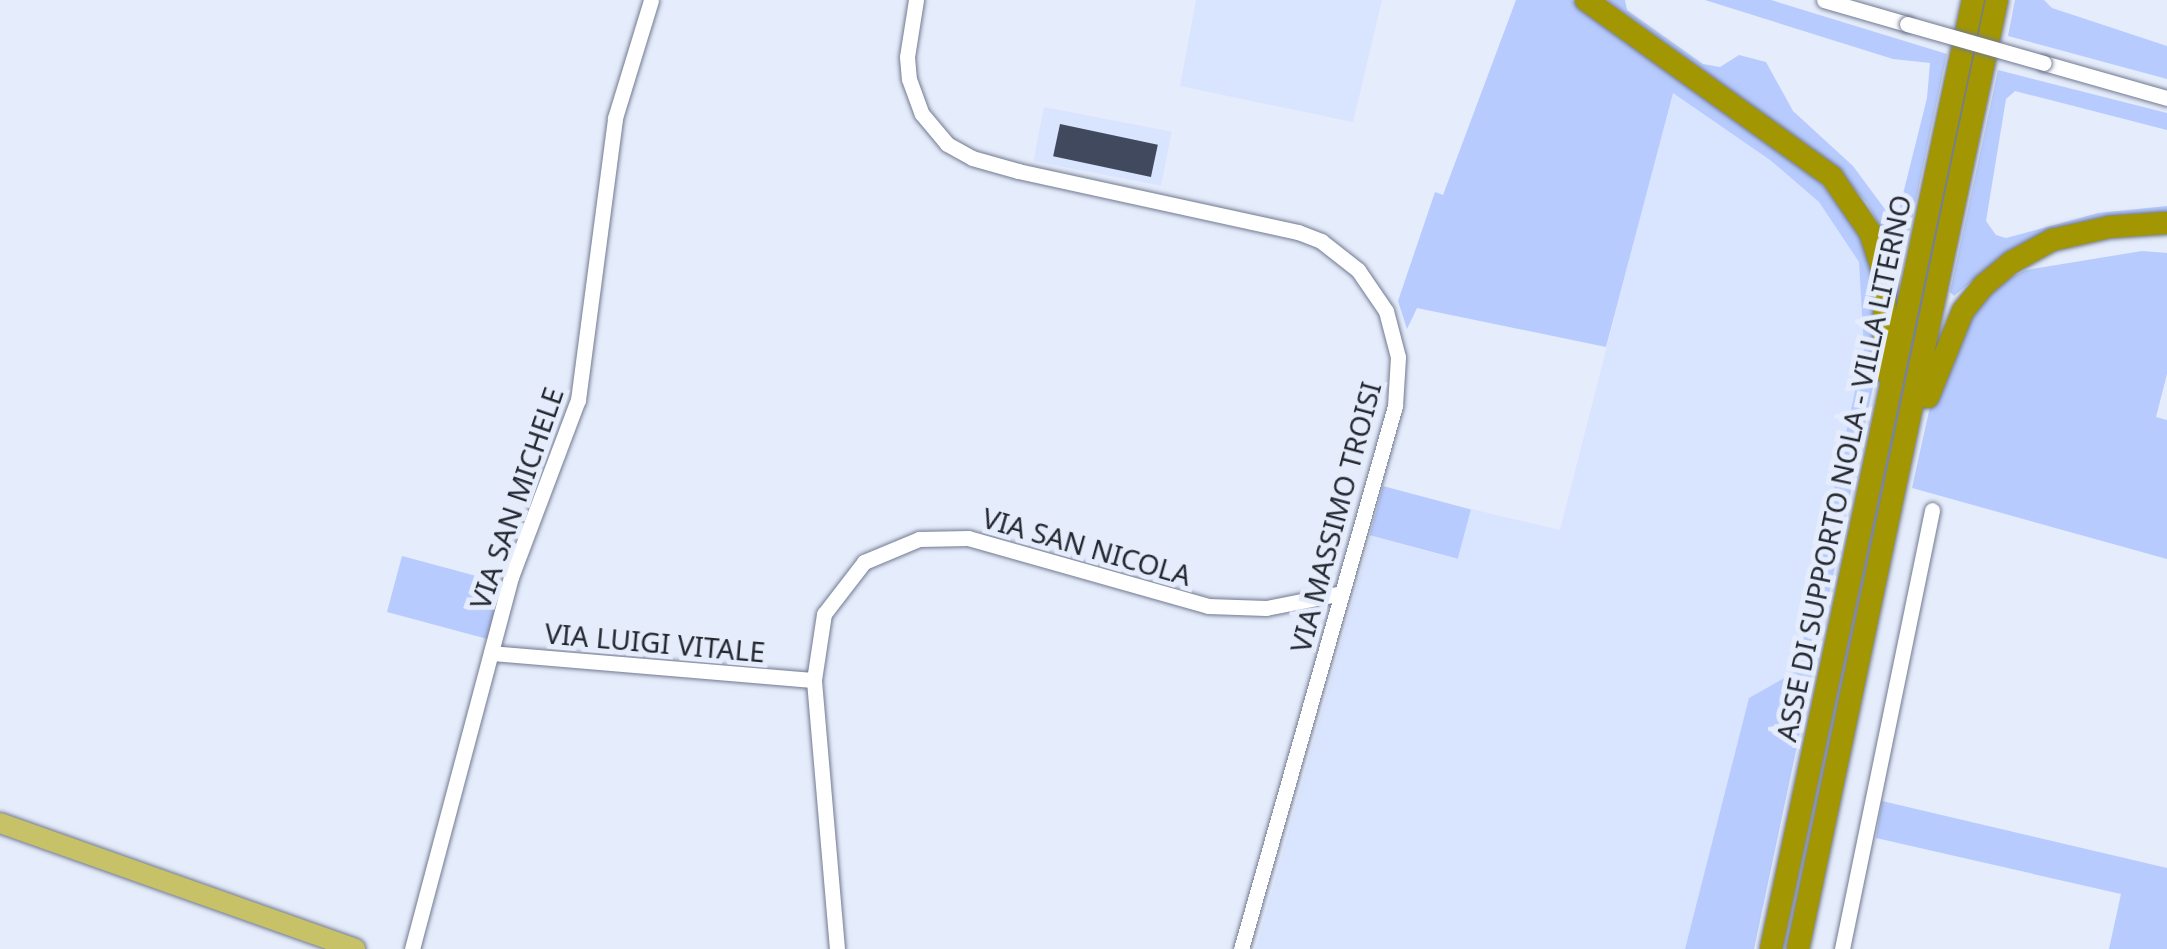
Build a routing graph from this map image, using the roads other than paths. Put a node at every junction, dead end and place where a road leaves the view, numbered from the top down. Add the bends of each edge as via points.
1 (651, 0) edge
2 (916, 0) edge
3 (1587, 0) edge
4 (1824, 0) edge
5 (1973, 0) edge
6 (1997, 0) edge
7 (2167, 98) edge
8 (2167, 223) edge
9 (1884, 420) junction
10 (1900, 465) junction
11 (1932, 510) dead end
12 (1342, 593) junction
13 (492, 653) junction
14 (814, 680) junction
15 (0, 823) edge
16 (355, 949) edge
17 (412, 949) edge
18 (837, 949) edge
19 (1241, 949) edge
20 (1771, 949) edge
21 (1798, 949) edge
22 (1842, 949) edge

1 - 13 street, VIA SAN MICHELE via 615,118 578,400 512,576
2 - 12 street, VIA MASSIMO TROISI via 909,79 922,114 948,144 1018,171 1298,232 1340,254 1373,290 1393,334 1399,382
3 - 9 highway via 1832,177 1870,232 1885,278
4 - 7 street, bridge
5 - 9 highway, ASSE DI SUPPORTO NOLA - VILLA LITERNO
6 - 10 highway, ASSE DI SUPPORTO NOLA - VILLA LITERNO
8 - 10 highway via 2052,240 1982,286 1946,343
9 - 20 highway, ASSE DI SUPPORTO NOLA - VILLA LITERNO
10 - 21 highway, ASSE DI SUPPORTO NOLA - VILLA LITERNO
11 - 22 street
12 - 14 street, VIA SAN NICOLA via 1266,608 1208,606 968,538 919,539 864,562 838,591 818,636
12 - 19 street, VIA MASSIMO TROISI
13 - 14 street, VIA LUIGI VITALE
13 - 17 street, VIA SAN MICHELE
14 - 18 street, VIA SAN NICOLA
15 - 16 main road

